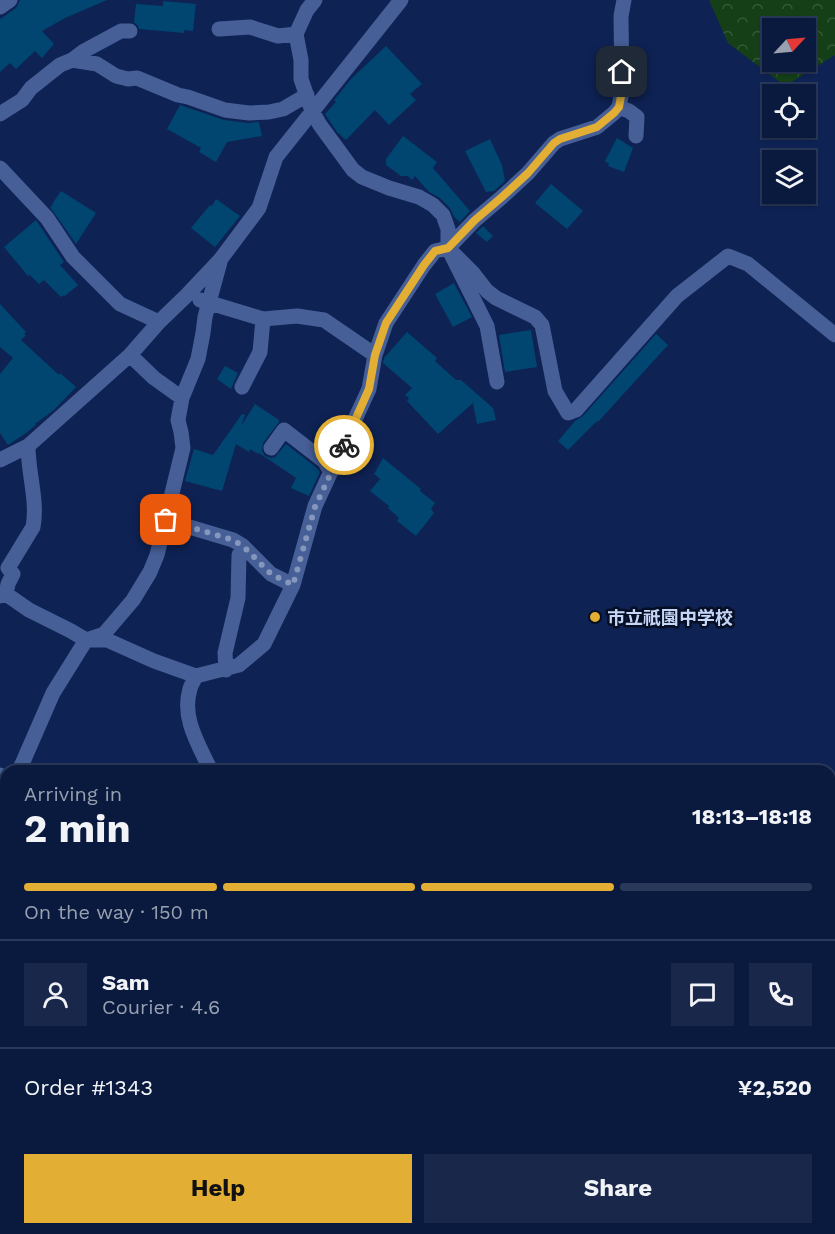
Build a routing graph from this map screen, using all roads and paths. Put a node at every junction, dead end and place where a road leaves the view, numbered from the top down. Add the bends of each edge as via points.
1 (10, 0) edge
2 (315, 0) edge
3 (401, 0) edge
4 (624, 0) edge
5 (0, 7) edge
6 (219, 29) dead end
7 (130, 31) dead end
8 (297, 34) junction
9 (72, 60) junction
10 (307, 95) junction
11 (619, 107) junction
12 (312, 111) junction
13 (0, 114) edge
14 (636, 136) dead end
15 (0, 168) edge
16 (448, 248) junction
17 (220, 260) junction
18 (186, 296) junction
19 (208, 303) junction
20 (263, 319) junction
21 (159, 322) junction
22 (835, 335) edge
23 (130, 355) junction
24 (375, 355) junction
25 (497, 382) dead end
26 (242, 387) dead end
27 (182, 398) junction
28 (28, 446) junction
29 (271, 448) dead end
30 (0, 460) edge
31 (331, 472) junction
32 (166, 520) junction
33 (243, 546) junction
34 (293, 585) junction
35 (3, 595) edge
36 (86, 640) junction
37 (226, 670) junction
38 (196, 676) junction
39 (22, 765) edge
40 (208, 765) edge

1 - 5 street
2 - 8 street
3 - 12 street
4 - 11 street
6 - 8 street via 250,27 278,36
7 - 9 street via 121,31
8 - 10 street via 301,79
9 - 10 street via 97,64 116,76 137,78 225,110 269,112
9 - 13 street via 60,65 22,100
10 - 12 street
11 - 14 street via 637,117
11 - 16 street via 597,127 554,143 528,173
12 - 16 street via 353,170 388,188 419,197 443,215
12 - 17 street via 276,157 259,208
15 - 21 street via 47,218 73,257 120,304
16 - 22 street via 487,291 535,317 542,325 555,391 568,413 576,410 677,296 728,256 748,264
16 - 24 street via 435,251 424,265 386,323
16 - 25 street via 487,326
17 - 18 street
17 - 19 street
18 - 19 street
18 - 21 street
19 - 20 street
19 - 27 street via 198,359
20 - 24 street via 297,316 324,320
20 - 26 street via 260,352
21 - 23 street
23 - 27 street
23 - 28 street
24 - 31 street via 369,389
27 - 32 street via 178,420 183,448
28 - 30 street
28 - 35 street via 33,528 8,568 14,574
29 - 31 street via 284,430 324,461
31 - 34 street via 315,507
32 - 33 street via 214,533
32 - 36 street via 150,572 133,600 104,634
33 - 34 street via 271,574
33 - 37 street via 239,555 238,598 225,653
34 - 37 street via 264,644 239,665
35 - 36 street
36 - 38 street via 107,640
36 - 39 street via 53,693
37 - 38 street
38 - 40 street via 187,714

